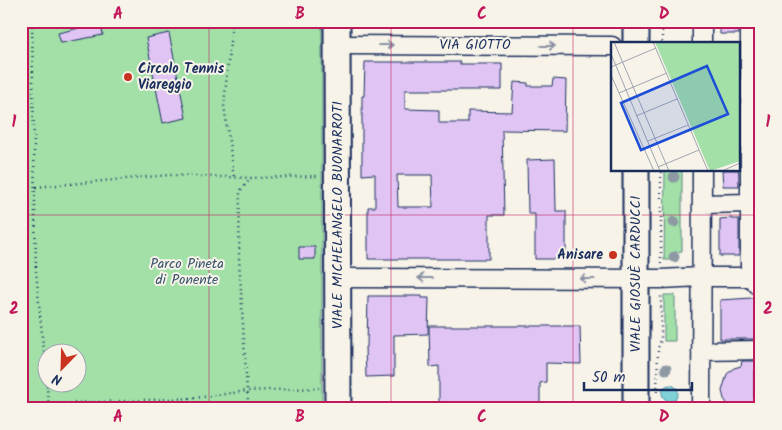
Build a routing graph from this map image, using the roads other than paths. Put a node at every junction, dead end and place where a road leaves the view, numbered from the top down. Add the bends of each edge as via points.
1 (636, 21) edge
2 (702, 21) edge
3 (750, 21) edge
4 (337, 33) edge
5 (636, 42) edge
6 (702, 42) edge
7 (611, 46) edge
8 (744, 56) edge
9 (744, 124) edge
10 (636, 171) edge
11 (702, 171) edge
12 (750, 203) junction
13 (702, 204) junction
14 (701, 277) junction
15 (338, 278) junction
16 (636, 279) junction
17 (755, 282) edge
18 (761, 350) edge
19 (702, 351) junction
20 (338, 398) edge
21 (636, 409) edge
22 (701, 409) edge

1 - 5 street
2 - 6 street
3 - 8 street
4 -> 7 street, VIA GIOTTO
4 - 15 street, VIALE MICHELANGELO BUONARROTI
8 - 9 street
9 - 12 street
10 - 16 street, VIALE GIOSUÈ CARDUCCI
11 - 13 street
12 - 13 street
12 - 17 street
13 - 14 street
14 - 16 street
14 - 17 street
14 - 19 street
16 -> 15 street
15 - 20 street, VIALE MICHELANGELO BUONARROTI
16 - 21 street, VIALE GIOSUÈ CARDUCCI
18 - 19 street
19 - 22 street

